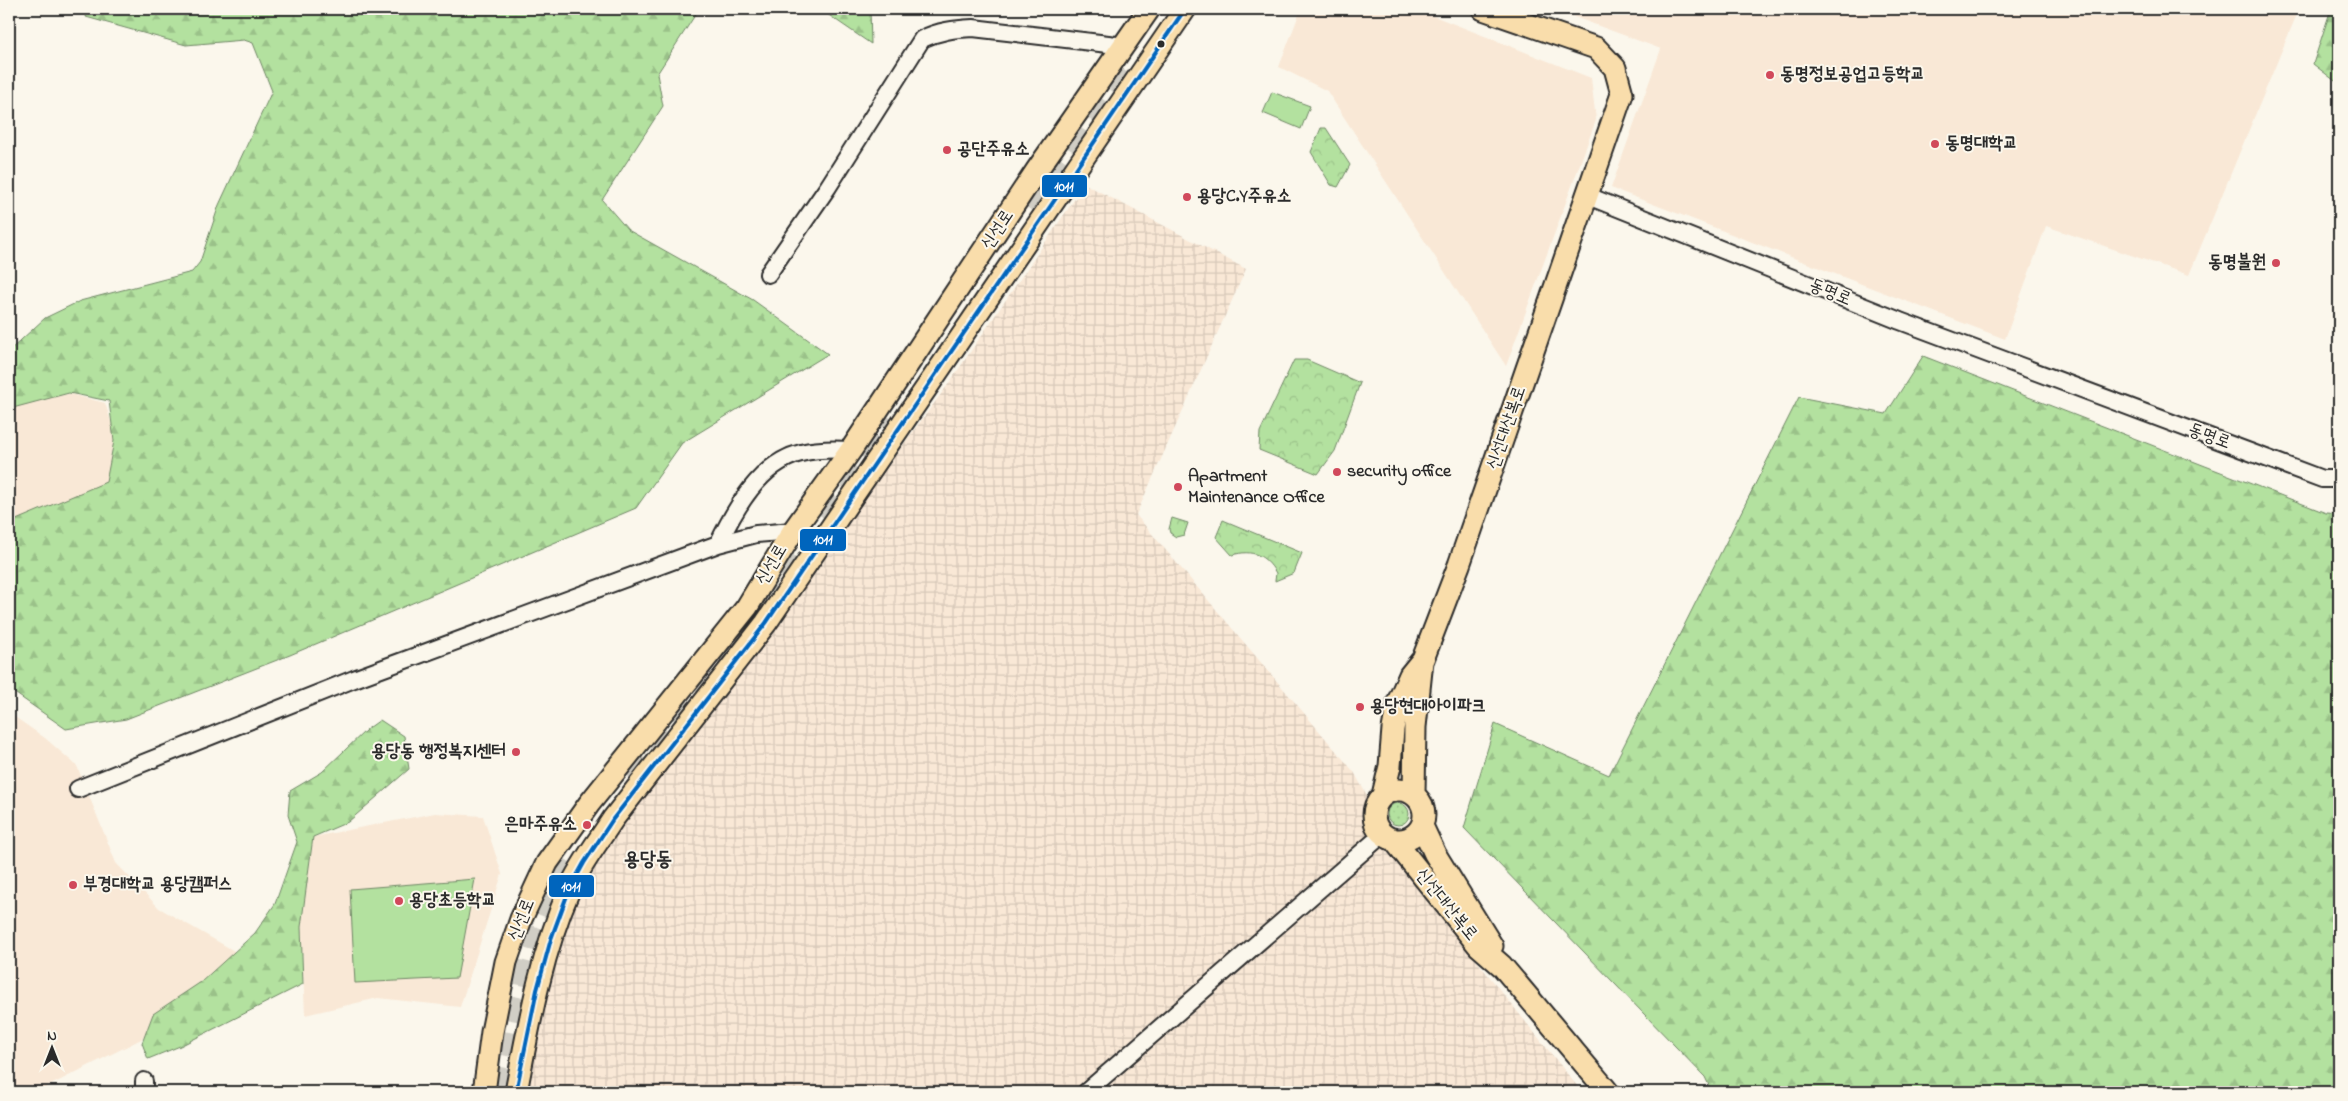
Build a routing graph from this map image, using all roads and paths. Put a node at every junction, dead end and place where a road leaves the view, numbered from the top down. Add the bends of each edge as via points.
1 (1149, 9) edge
2 (1185, 9) edge
3 (1483, 9) edge
4 (1125, 46) junction
5 (1588, 196) junction
6 (768, 274) dead end
7 (851, 450) junction
8 (2339, 479) edge
9 (793, 530) junction
10 (718, 544) junction
11 (1422, 659) junction
12 (78, 789) dead end
13 (1383, 795) junction
14 (1414, 795) junction
15 (1422, 826) junction
16 (1388, 837) junction
17 (1502, 966) junction
18 (484, 1092) edge
19 (516, 1092) edge
20 (1086, 1092) edge
21 (1608, 1092) edge

1 - 4 main road, 신선로
2 - 19 main road, 신선로 via 766,624 613,819 585,862 569,888 540,972
3 - 5 main road via 1596,48 1615,68 1622,94
4 - 6 street via 973,28 952,29 922,39
4 - 7 main road, 신선로 via 1037,170
5 - 8 street, 동명로 via 1900,321 2322,479
5 - 11 main road, 신선대산복로 via 1459,565
7 - 9 main road, 신선로
7 - 10 street via 826,449 786,458 746,495
9 - 10 street via 756,534
9 - 18 main road, 신선로 via 747,607 589,804 547,863 521,918 506,962
10 - 12 street via 354,679
11 - 13 main road, 신선대산복로 via 1410,675 1398,702
11 - 14 main road, 신선대산복로 via 1415,728
13 - 14 main road via 1393,790 1404,790
13 - 16 main road, 신선대산복로 via 1373,815 1376,826
14 - 15 main road, 신선대산복로 via 1422,804
15 - 16 main road via 1409,837
15 - 17 main road, 신선대산복로 via 1435,854 1489,939
16 - 17 main road, 신선대산복로 via 1478,945
16 - 20 street
17 - 21 main road, 신선대산복로

